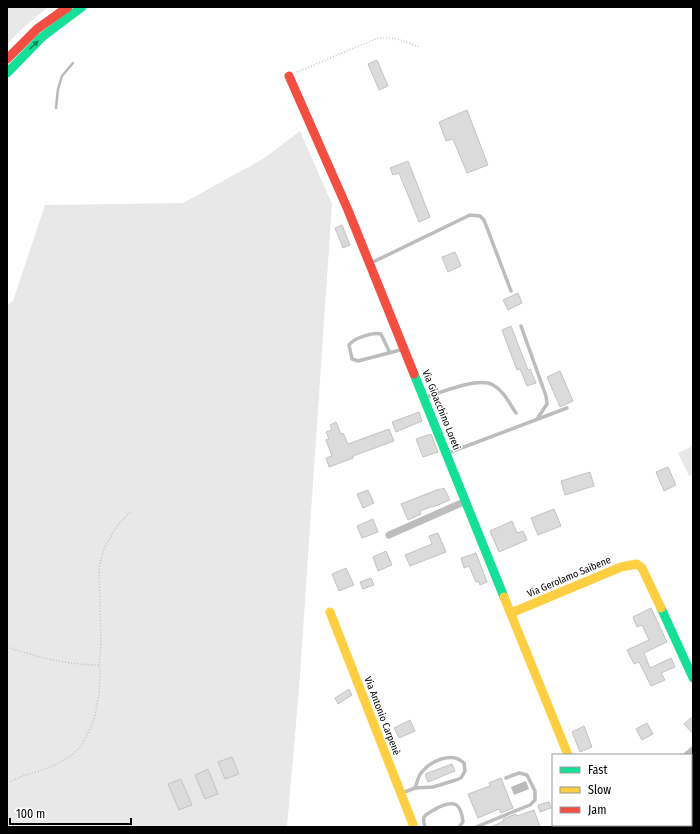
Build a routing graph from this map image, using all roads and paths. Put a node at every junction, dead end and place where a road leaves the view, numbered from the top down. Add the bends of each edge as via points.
1 (68, 7) edge
2 (82, 7) edge
3 (420, 46) dead end
4 (7, 59) edge
5 (7, 73) edge
6 (289, 76) joint
7 (370, 263) junction
8 (511, 291) dead end
9 (521, 326) dead end
10 (405, 349) junction
11 (390, 353) junction
12 (424, 398) junction
13 (567, 408) dead end
14 (516, 414) dead end
15 (537, 420) junction
16 (447, 454) junction
17 (466, 501) junction
18 (130, 512) dead end
19 (390, 535) dead end
20 (330, 612) dead end
21 (511, 613) junction
22 (7, 647) edge
23 (99, 666) junction
24 (693, 678) edge
25 (568, 754) edge
26 (506, 778) dead end
27 (7, 783) edge
28 (415, 788) junction
29 (401, 793) junction
30 (424, 826) edge
31 (414, 827) edge
32 (420, 827) edge
33 (460, 827) edge
34 (476, 827) edge

1 - 4 street via 37,29
5 -> 2 street via 50,31
3 - 6 path via 409,44 400,38 378,38
6 - 7 street, Via Gioacchino Loreti
7 - 8 lane via 470,215 480,216 484,220
7 - 10 street, Via Gioacchino Loreti
9 - 15 lane via 546,396 547,404
10 - 11 lane
10 - 12 street, Via Gioacchino Loreti
11 - 11 lane via 358,361 352,359 349,345 352,341 376,333 381,334
12 - 14 lane via 463,385 478,382 492,384 504,393
12 - 16 street, Via Gioacchino Loreti
13 - 15 lane
15 - 16 lane
16 - 17 street, Via Gioacchino Loreti
17 - 19 street
17 - 21 street, Via Gioacchino Loreti
18 - 23 path via 117,526 104,549 99,566
20 - 29 street, Via Antonio Carpenè
21 - 24 street, Via Gerolamo Saibene via 621,567 637,564 642,568
21 - 25 street, Via Gioacchino Loreti
22 - 23 path via 58,662
23 - 27 path via 99,694 95,716 81,747 55,765
26 - 34 lane via 519,773 527,776 535,791 535,800 530,805
28 - 28 lane via 433,787 458,779 465,771 464,763 451,757 440,760 420,774
28 - 29 lane
29 - 31 street, Via Antonio Carpenè
30 - 32 lane
30 - 33 lane via 426,815 452,803 456,804 463,818

